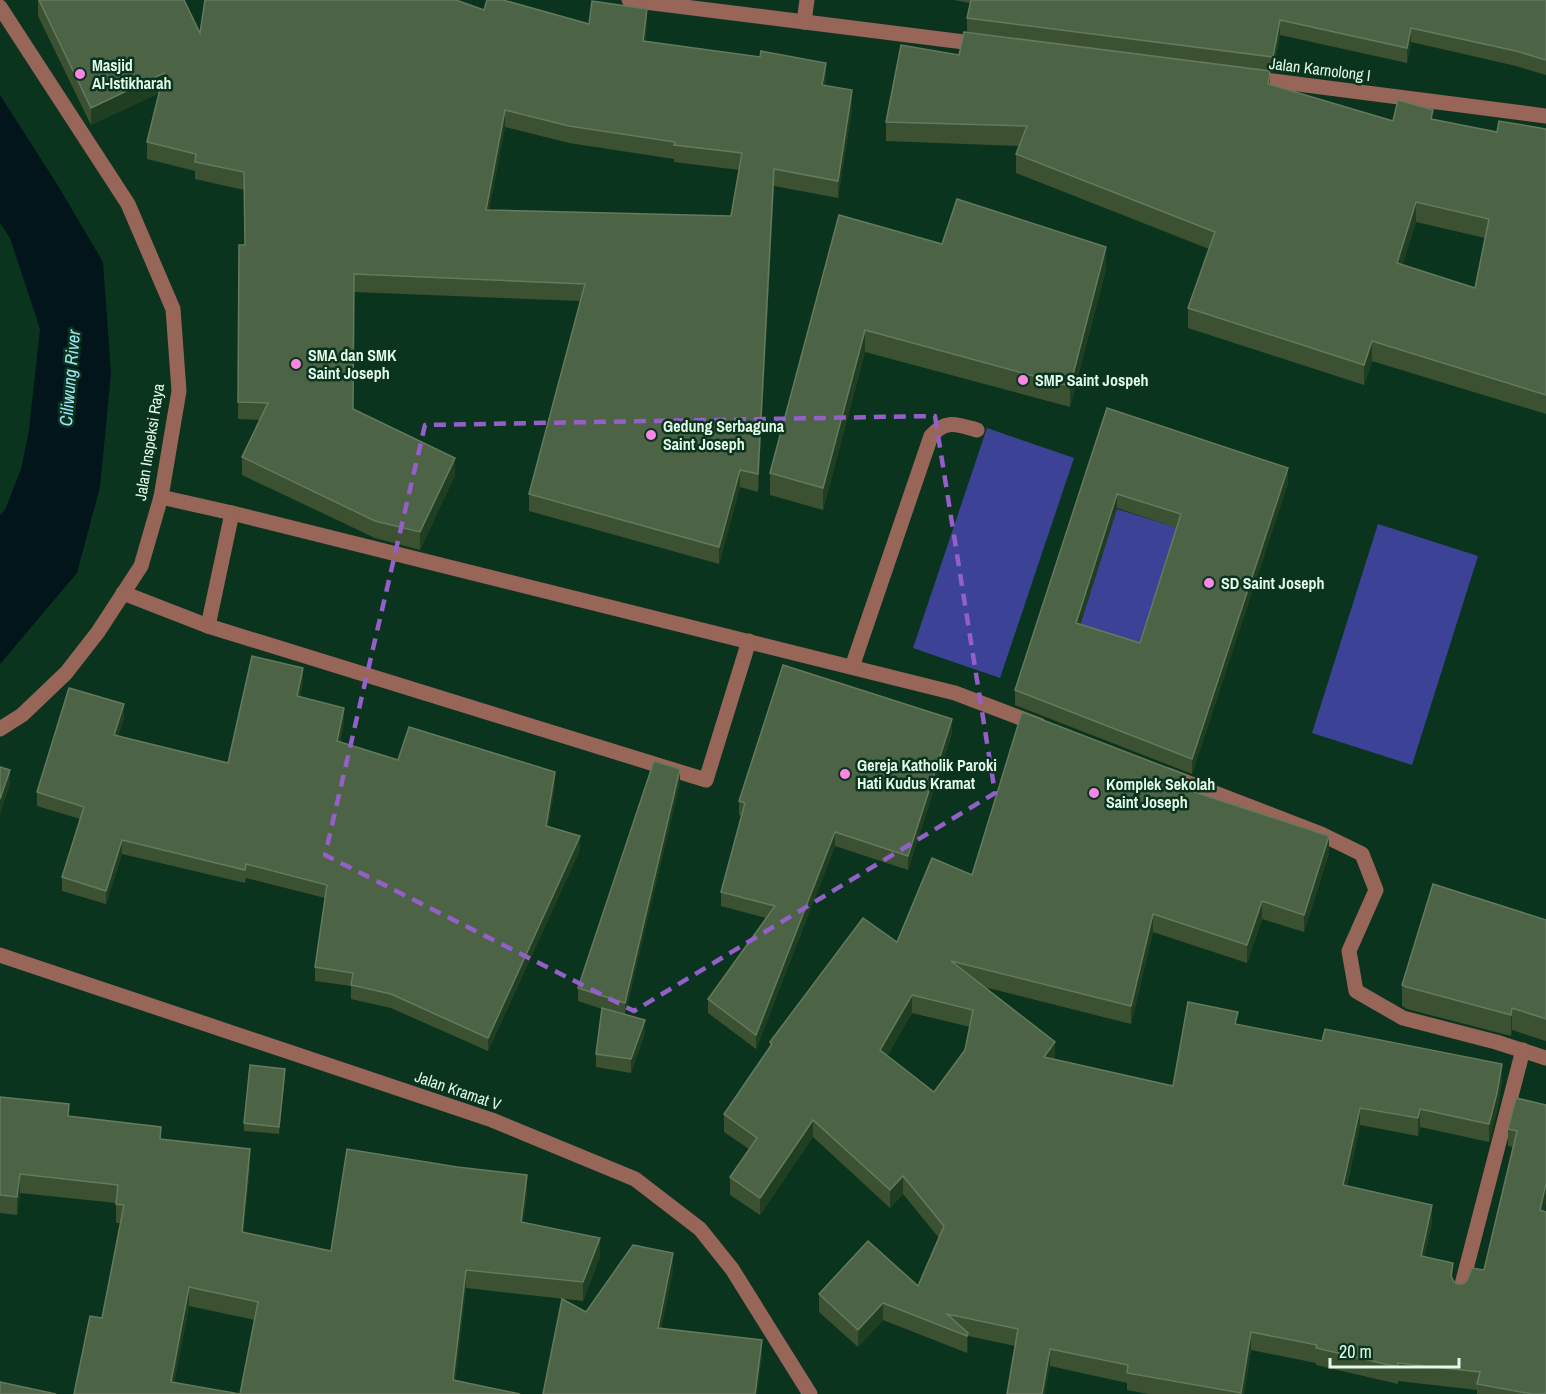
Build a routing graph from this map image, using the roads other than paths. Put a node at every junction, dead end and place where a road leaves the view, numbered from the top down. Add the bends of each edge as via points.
1 (629, 0) edge
2 (807, 0) edge
3 (0, 8) edge
4 (804, 22) junction
5 (992, 46) edge
6 (1240, 77) edge
7 (1546, 116) edge
8 (977, 430) dead end
9 (161, 497) junction
10 (232, 513) junction
11 (123, 593) junction
12 (207, 626) junction
13 (749, 641) junction
14 (852, 667) junction
15 (0, 729) edge
16 (1055, 731) edge
17 (1155, 770) edge
18 (0, 955) edge
19 (1523, 1050) junction
20 (1546, 1058) edge
21 (1460, 1292) edge
22 (810, 1394) edge

1 - 4 street
2 - 4 street
3 - 9 street, Jalan Inspeksi Raya via 128,204 173,309 178,391
4 - 5 street
6 - 7 street, Jalan Karnolong I
8 - 14 street via 954,423 939,427 931,436
9 - 10 street
9 - 11 street, Jalan Inspeksi Raya via 141,566
10 - 12 street
10 - 13 street
11 - 12 street
11 - 15 street, Jalan Inspeksi Raya via 66,673 22,715
12 - 13 street via 706,780
13 - 14 street
14 - 16 street via 955,693
17 - 19 street via 1321,834 1362,854 1376,890 1349,951 1356,992 1403,1018
18 - 22 street, Jalan Kramat V via 492,1120 635,1179 700,1229 732,1269
19 - 20 street
19 - 21 street

